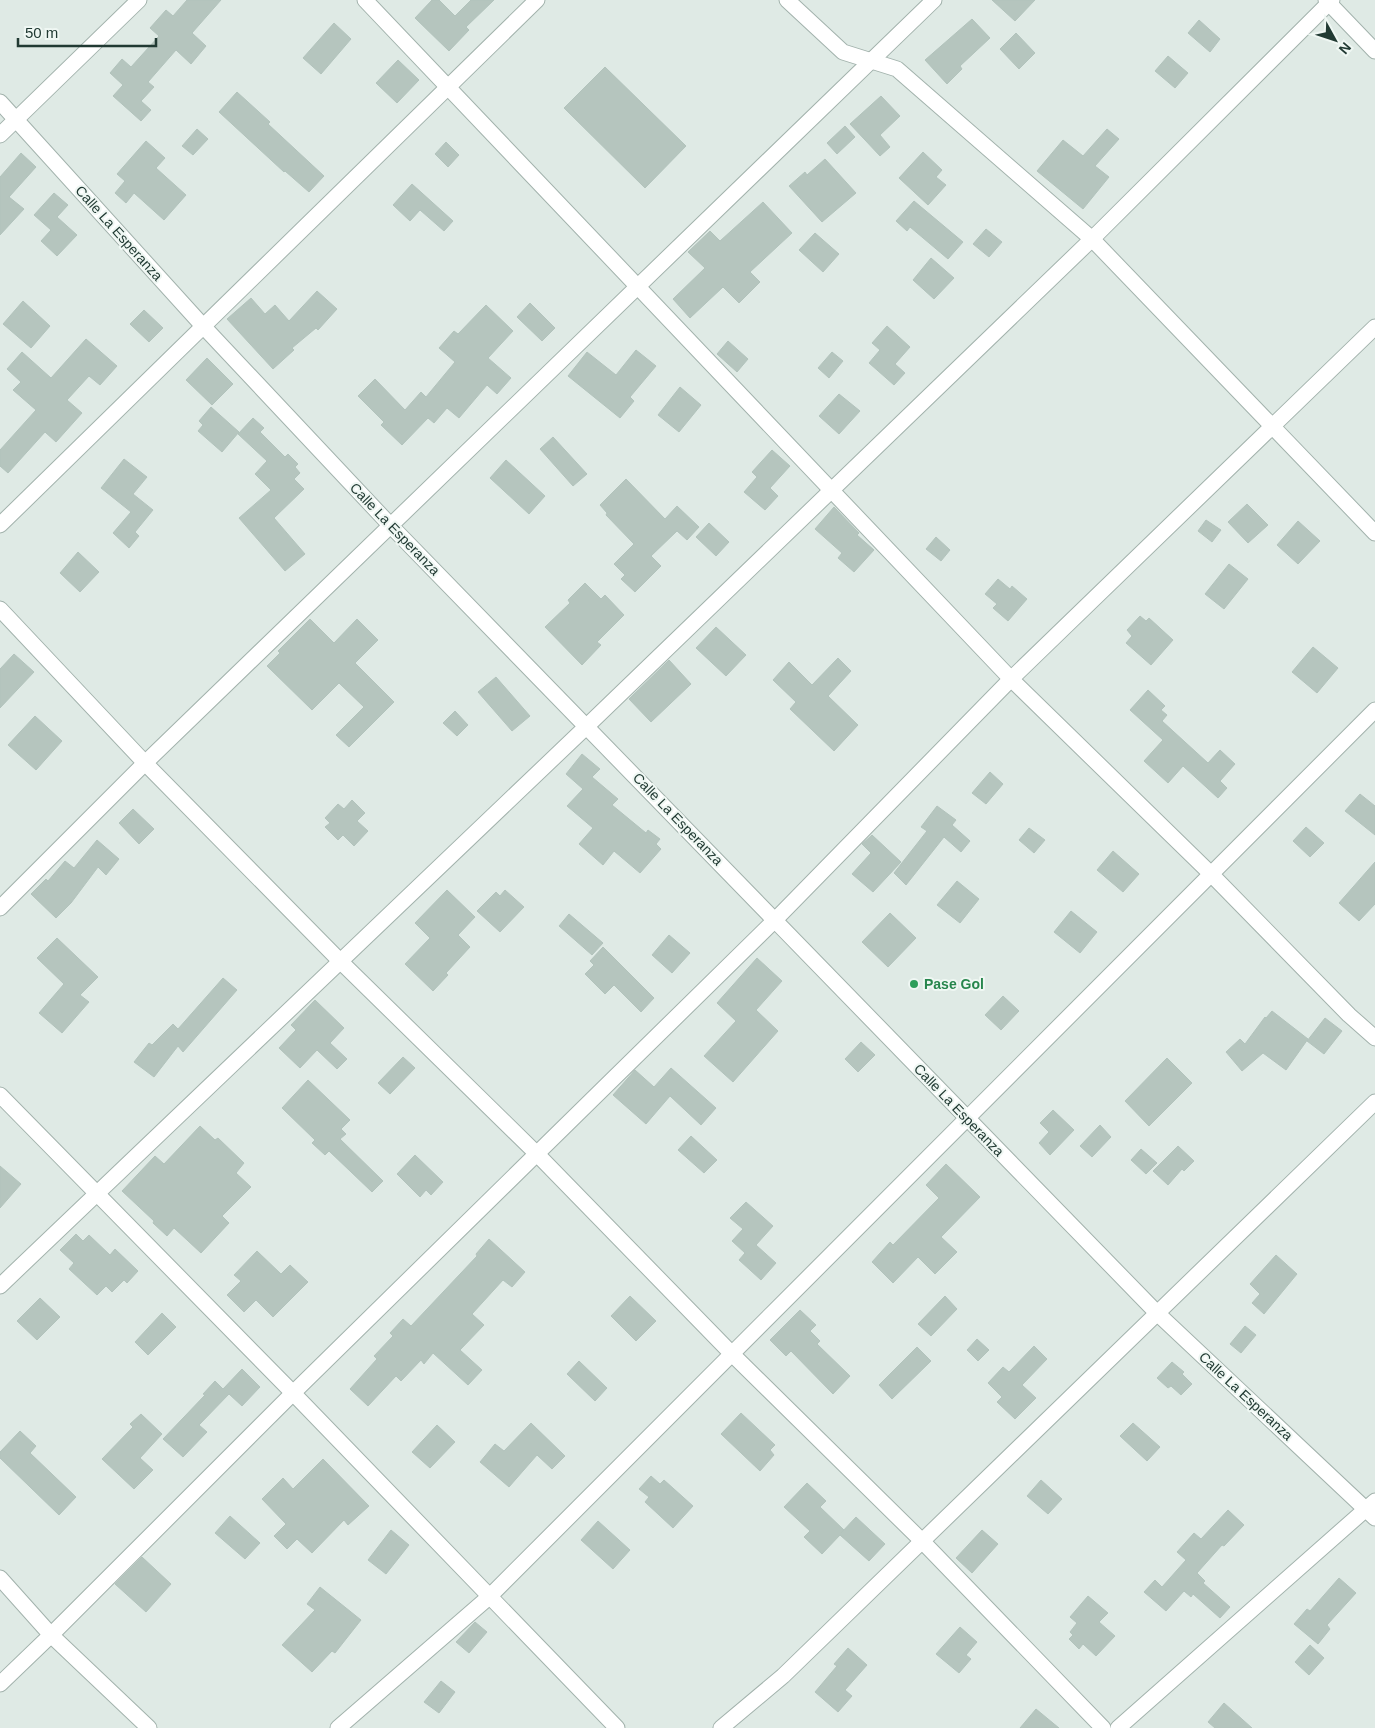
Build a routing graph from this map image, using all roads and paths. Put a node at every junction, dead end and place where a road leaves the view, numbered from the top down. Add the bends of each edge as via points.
1 (139, 0) edge
2 (365, 0) edge
3 (537, 0) edge
4 (787, 0) edge
5 (934, 0) edge
6 (1329, 1) edge
7 (1375, 51) edge
8 (871, 62) junction
9 (448, 87) junction
10 (0, 102) edge
11 (17, 119) junction
12 (0, 135) edge
13 (1092, 239) junction
14 (638, 286) junction
15 (203, 326) junction
16 (1375, 327) edge
17 (1272, 426) junction
18 (831, 490) junction
19 (0, 526) edge
20 (391, 526) junction
21 (1375, 534) edge
22 (0, 609) edge
23 (1011, 679) junction
24 (1375, 710) edge
25 (587, 726) junction
26 (145, 763) junction
27 (1211, 874) junction
28 (0, 908) edge
29 (775, 920) junction
30 (340, 961) junction
31 (1375, 1038) edge
32 (0, 1095) edge
33 (1375, 1102) edge
34 (967, 1118) junction
35 (536, 1153) junction
36 (96, 1194) junction
37 (0, 1286) edge
38 (1157, 1313) junction
39 (732, 1354) junction
40 (293, 1393) junction
41 (1372, 1509) edge
42 (922, 1540) junction
43 (0, 1578) edge
44 (489, 1597) junction
45 (51, 1635) junction
46 (0, 1684) edge
47 (149, 1728) edge
48 (338, 1728) edge
49 (617, 1728) edge
50 (721, 1728) edge
51 (1103, 1728) edge
52 (1118, 1728) edge

1 - 11 street
2 - 9 street
3 - 9 street
4 - 8 street via 843,52
5 - 8 street
6 - 7 street
6 - 13 street
8 - 13 street via 896,69
8 - 14 street
9 - 14 street
9 - 15 street
10 - 11 street, Calle La Esperanza
11 - 12 street
11 - 15 street, Calle La Esperanza
13 - 17 street
13 - 18 street
14 - 18 street
14 - 20 street
15 - 19 street
15 - 20 street, Calle La Esperanza
16 - 17 street
17 - 21 street
17 - 23 street
18 - 23 street
18 - 25 street
20 - 25 street, Calle La Esperanza
20 - 26 street
22 - 26 street
23 - 27 street
23 - 29 street
24 - 27 street
25 - 29 street, Calle La Esperanza
25 - 30 street
26 - 28 street
26 - 30 street
27 - 31 street
27 - 34 street
29 - 34 street, Calle La Esperanza
29 - 35 street
30 - 35 street
30 - 36 street
32 - 36 street
33 - 38 street
34 - 38 street, Calle La Esperanza
34 - 39 street
35 - 39 street
35 - 40 street
36 - 37 street
36 - 40 street
38 - 41 street, Calle La Esperanza
38 - 42 street
39 - 42 street
39 - 44 street
40 - 44 street
40 - 45 street
41 - 52 street
42 - 50 street via 783,1676
42 - 51 street
43 - 45 street
44 - 48 street
44 - 49 street
45 - 46 street
45 - 47 street

